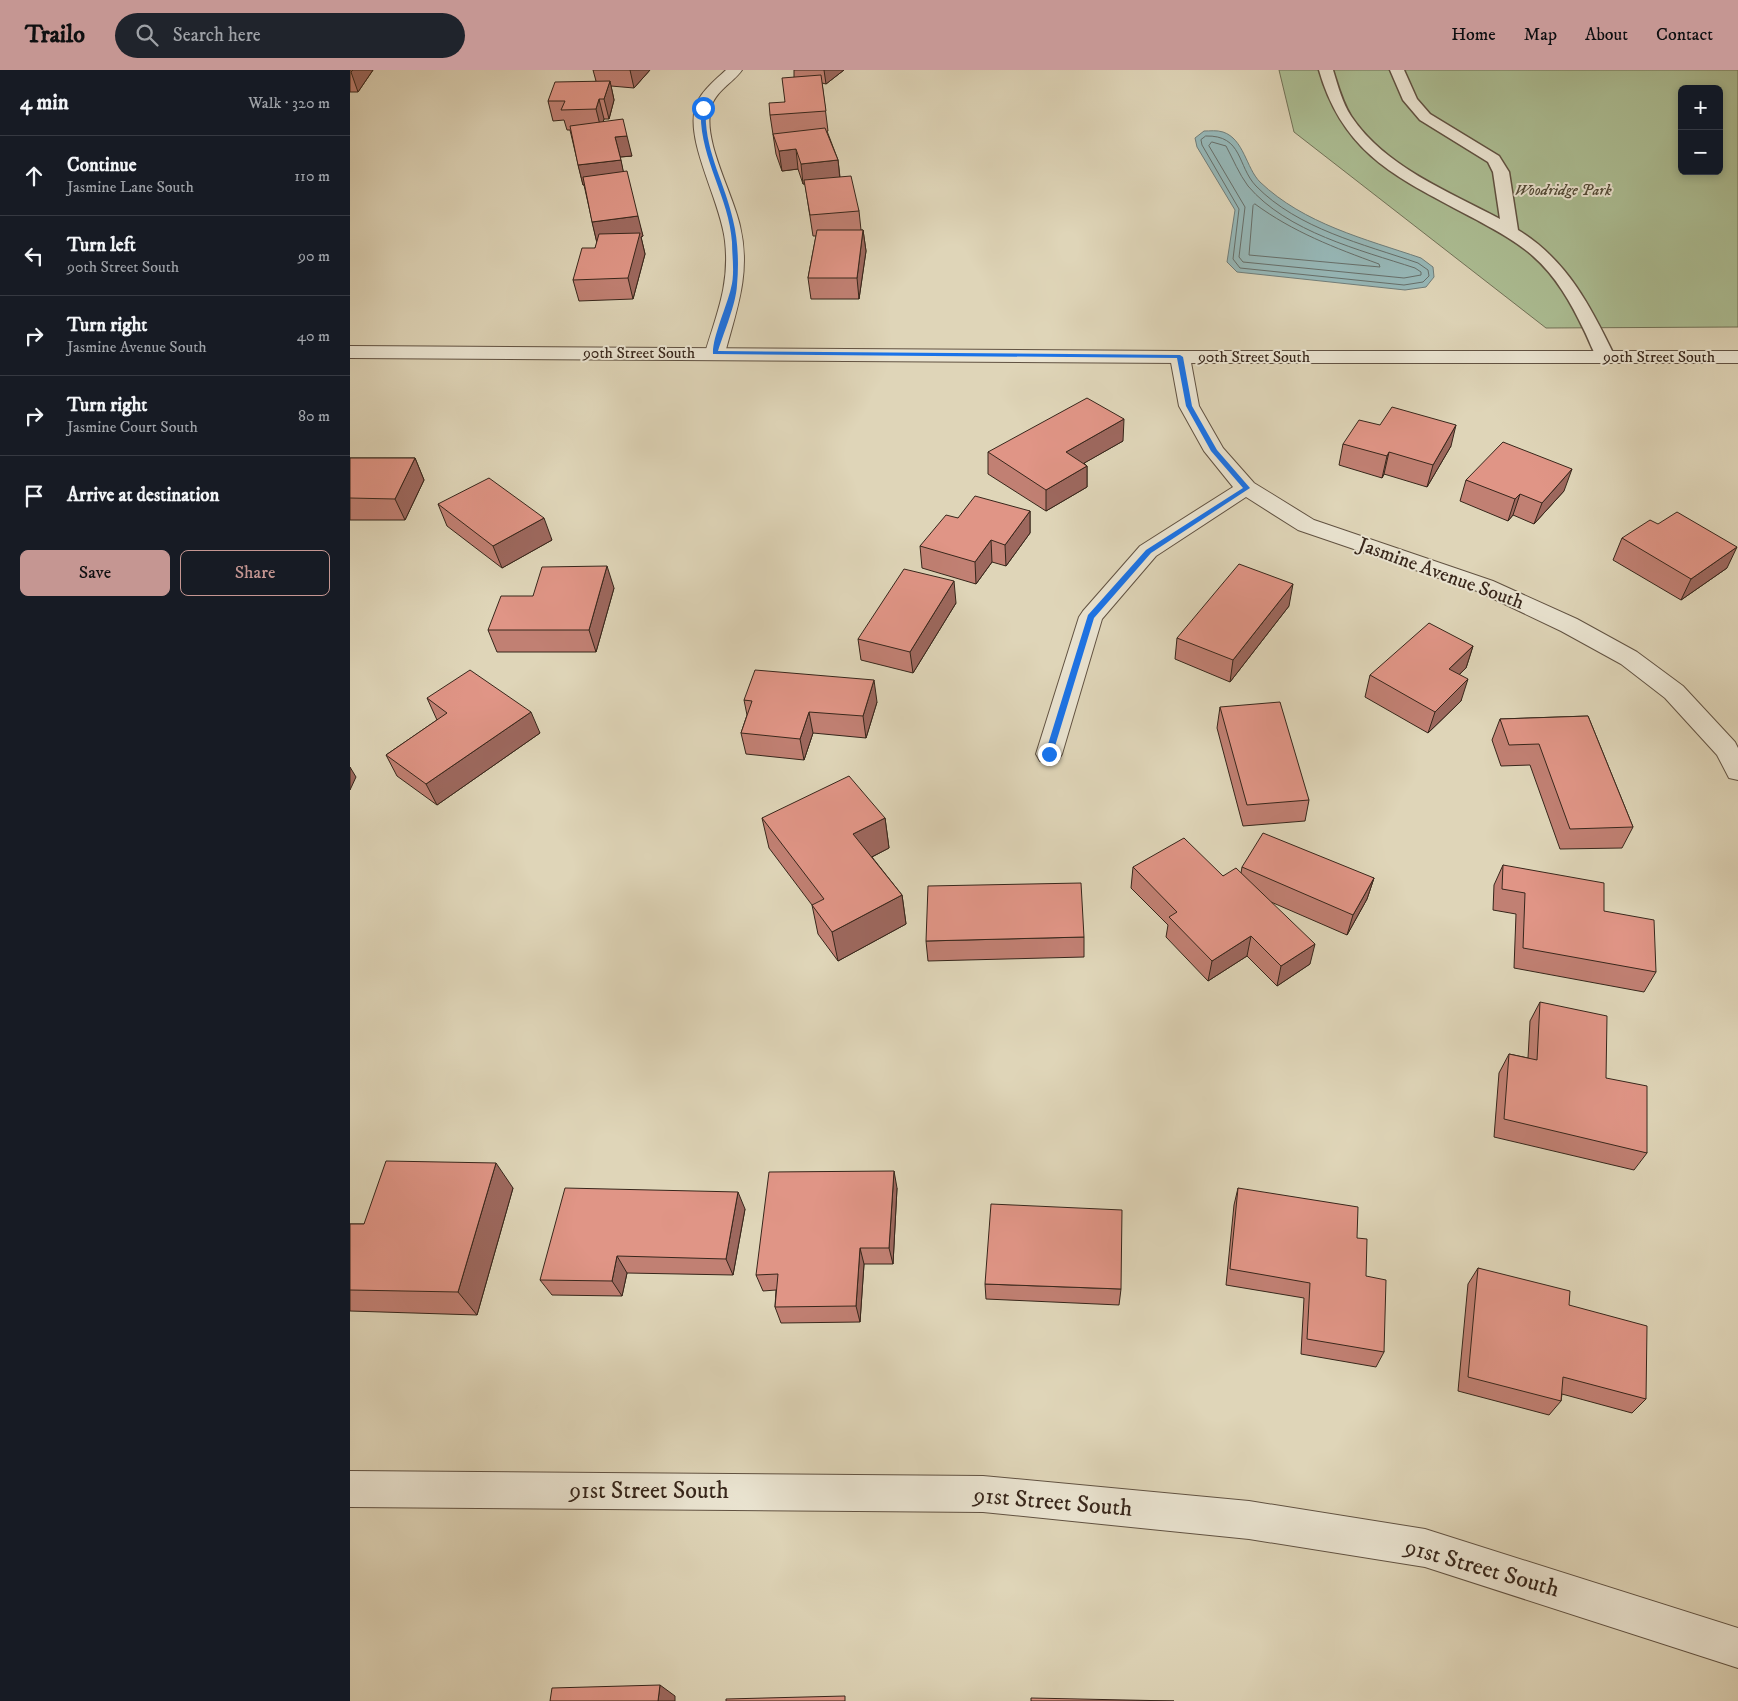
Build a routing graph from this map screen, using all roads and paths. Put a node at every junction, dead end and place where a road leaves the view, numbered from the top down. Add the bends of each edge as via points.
1 (735, 70) edge
2 (1326, 70) edge
3 (1397, 70) edge
4 (1510, 231) junction
5 (350, 352) edge
6 (715, 353) junction
7 (1180, 357) junction
8 (1606, 357) junction
9 (1738, 357) edge
10 (1246, 488) junction
11 (1049, 754) dead end
12 (1738, 770) edge
13 (350, 1489) edge
14 (1738, 1648) edge

1 - 6 street via 703,108 702,124 709,158 730,218 734,240 735,286
2 - 4 lane via 1347,120 1373,149 1416,181
3 - 4 lane via 1410,100 1425,117 1494,159 1501,172
4 - 8 lane via 1544,257 1569,286
5 - 6 street, 90th Street South
6 - 7 street, 90th Street South
7 - 8 street, 90th Street South
7 - 10 street, Jasmine Avenue South via 1189,406 1214,451
8 - 9 street, 90th Street South
10 - 11 street via 1148,551 1091,617
10 - 12 street, Jasmine Avenue South via 1306,525 1485,586 1569,625 1629,658 1674,692 1726,749
13 - 14 street, 91st Street South via 983,1494 1249,1520 1425,1548

